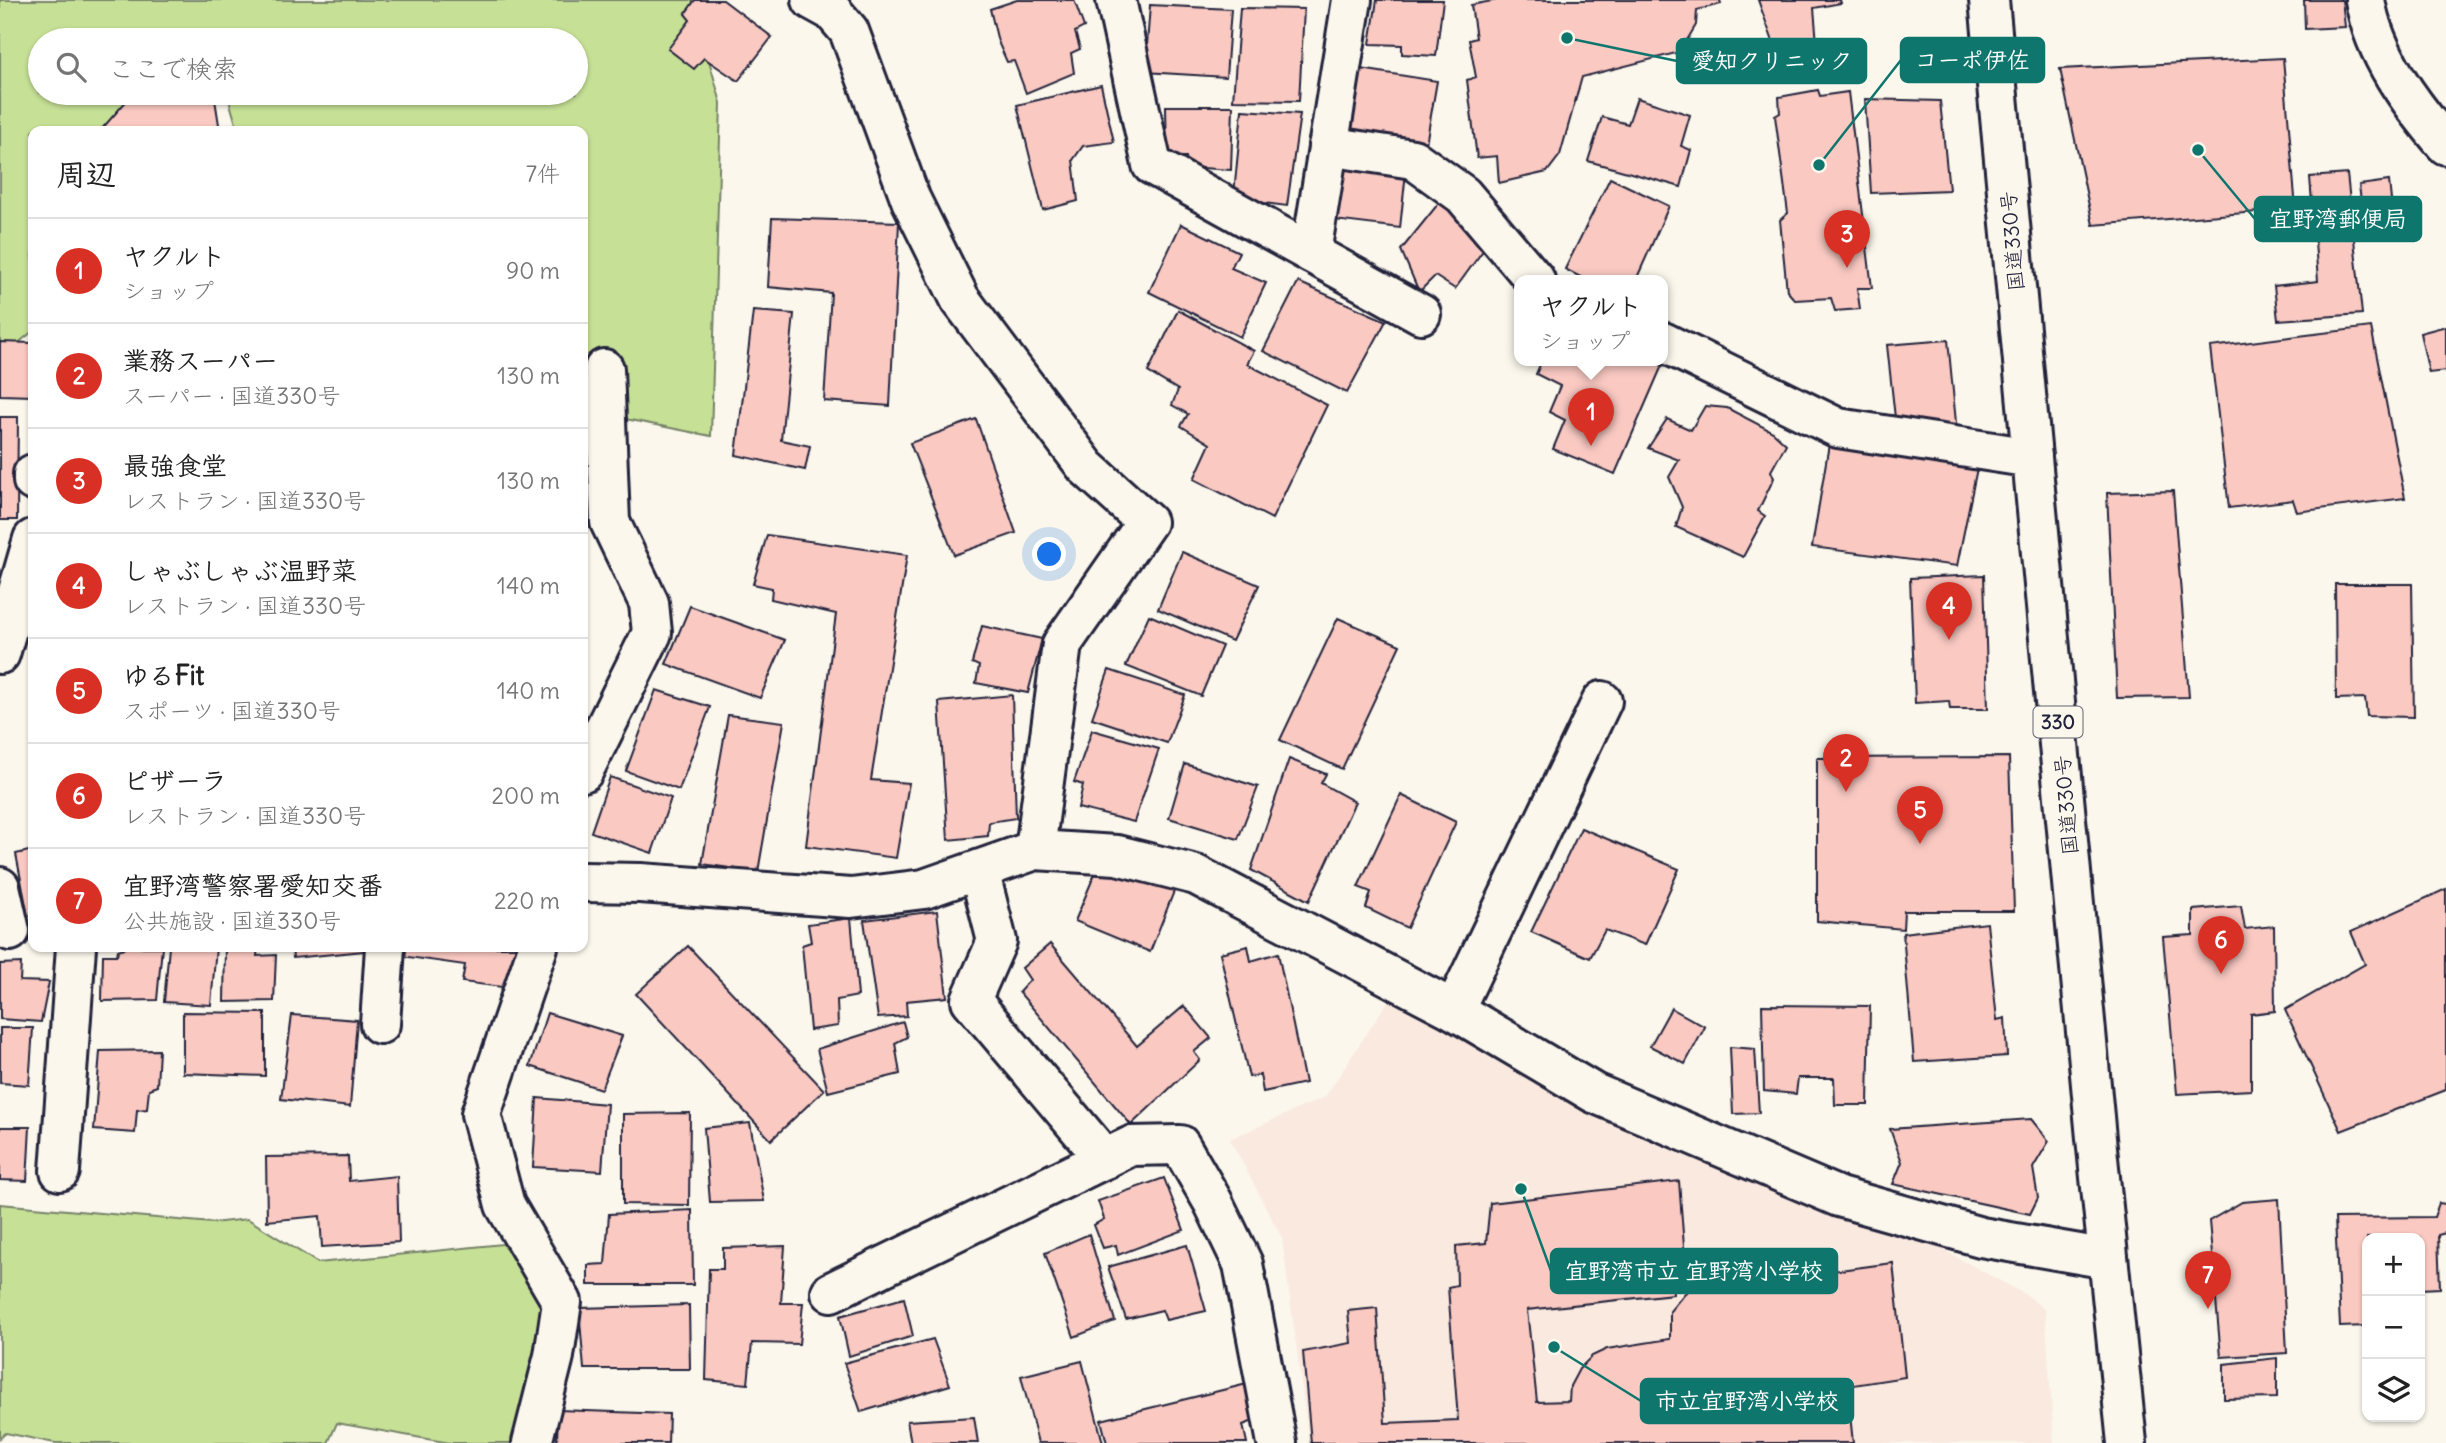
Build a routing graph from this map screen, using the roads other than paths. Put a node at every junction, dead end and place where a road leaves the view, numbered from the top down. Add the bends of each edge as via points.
1 (812, 0) edge
2 (1116, 0) edge
3 (1352, 0) edge
4 (1989, 0) edge
5 (2365, 0) edge
6 (2446, 145) edge
7 (1328, 146) junction
8 (1311, 253) junction
9 (1531, 275) edge
10 (1422, 314) dead end
11 (1668, 344) edge
12 (604, 369) dead end
13 (2032, 458) junction
14 (28, 557) edge
15 (0, 654) edge
16 (1602, 701) dead end
17 (588, 762) edge
18 (1035, 850) junction
19 (979, 870) junction
20 (588, 882) edge
21 (0, 887) edge
22 (14, 930) edge
23 (75, 952) edge
24 (386, 952) edge
25 (536, 952) edge
26 (1454, 1010) junction
27 (380, 1024) dead end
28 (1105, 1159) junction
29 (61, 1171) dead end
30 (2108, 1259) junction
31 (831, 1292) dead end
32 (533, 1443) edge
33 (1276, 1443) edge
34 (2127, 1443) edge

1 - 18 main road via 832,11 849,31 911,200 960,299 1086,467 1147,522 1062,645
2 - 8 main road via 1152,165
3 - 7 main road
4 - 13 main road, 国道330号 / 330
5 - 6 main road via 2369,26 2411,104
7 - 8 main road
7 - 9 main road via 1413,159 1463,195
8 - 10 main road
11 - 13 main road via 1838,428
12 - 17 main road via 610,522 649,603 652,633
13 - 30 main road, 国道330号 / 330
14 - 15 main road
16 - 26 main road
18 - 19 main road
18 - 26 main road via 1117,855 1196,875
19 - 20 main road via 924,889 851,898
19 - 28 main road via 997,941 971,1000
21 - 22 main road
23 - 29 main road
24 - 27 main road
25 - 32 main road via 481,1114 505,1205 562,1302
26 - 30 main road via 1594,1093 1839,1197 1981,1237
28 - 31 main road
28 - 33 main road via 1131,1146 1180,1145 1243,1264
30 - 34 main road, 国道330号 / 330

